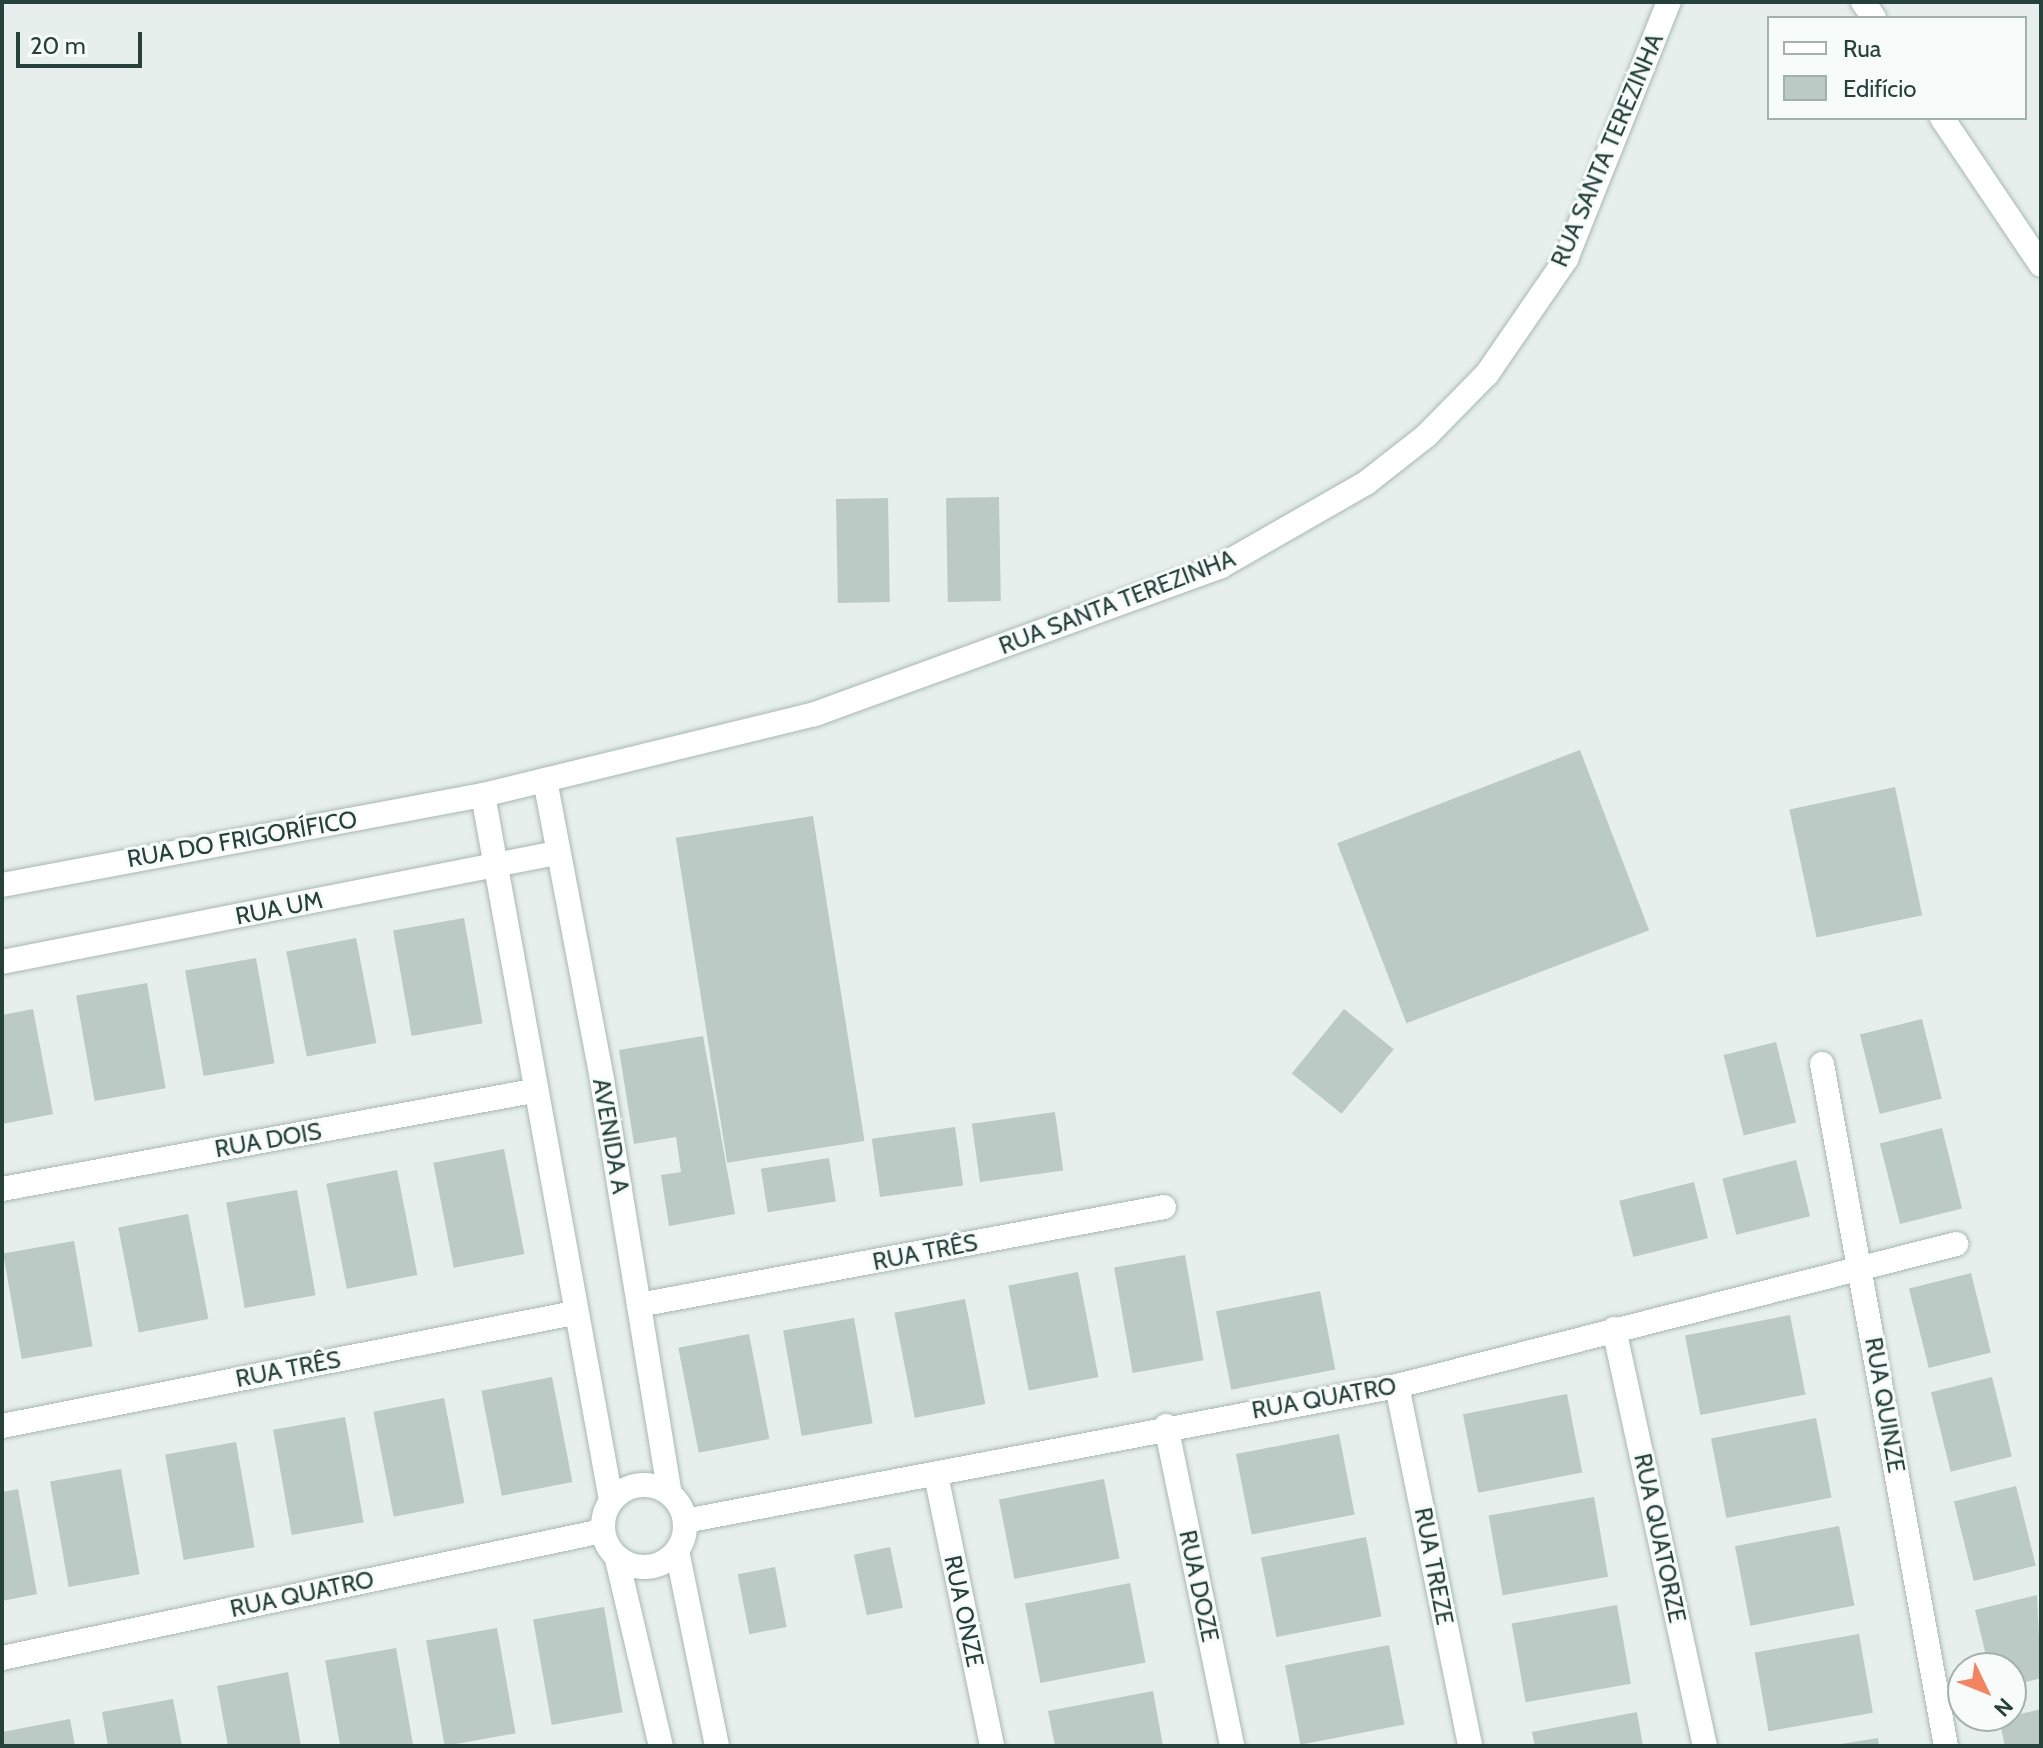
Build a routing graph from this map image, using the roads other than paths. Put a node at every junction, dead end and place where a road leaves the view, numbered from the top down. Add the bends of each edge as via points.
1 (1669, 2) edge
2 (1943, 120) edge
3 (2041, 265) edge
4 (545, 780) junction
5 (483, 795) junction
6 (556, 853) junction
7 (495, 866) junction
8 (2, 885) edge
9 (2, 962) edge
10 (1822, 1064) dead end
11 (533, 1091) junction
12 (2, 1189) edge
13 (1164, 1207) dead end
14 (1956, 1244) dead end
15 (1861, 1267) junction
16 (639, 1305) junction
17 (574, 1313) junction
18 (1614, 1329) junction
19 (1397, 1386) junction
20 (2, 1426) edge
21 (1166, 1426) junction
22 (936, 1475) junction
23 (670, 1493) junction
24 (611, 1500) junction
25 (685, 1521) junction
26 (602, 1531) junction
27 (677, 1551) junction
28 (617, 1559) junction
29 (2, 1658) edge
30 (661, 1746) edge
31 (717, 1746) edge
32 (992, 1746) edge
33 (1232, 1746) edge
34 (1470, 1746) edge
35 (1705, 1746) edge
36 (1946, 1746) edge

1 - 4 street, RUA SANTA TEREZINHA via 1566,259 1487,374 1426,436 1366,483 1221,566 1129,603 815,714
2 - 3 street
4 - 5 street, RUA SANTA TEREZINHA
4 - 6 street, AVENIDA A
5 - 7 street
5 - 8 street, RUA DO FRIGORÍFICO
6 - 7 street, RUA UM
6 - 16 street, AVENIDA A via 602,1080
7 - 9 street, RUA UM
7 - 11 street
10 - 15 street, RUA QUINZE
11 - 12 street, RUA DOIS
11 - 17 street
13 - 16 street, RUA TRÊS
14 - 15 street, RUA QUATRO
15 - 18 street, RUA QUATRO
15 - 36 street, RUA QUINZE
16 - 23 street, AVENIDA A
17 - 20 street, RUA TRÊS
17 - 24 street
18 - 19 street, RUA QUATRO
18 - 35 street, RUA QUATORZE
19 - 21 street, RUA QUATRO
19 - 34 street, RUA TREZE
21 - 22 street, RUA QUATRO
21 - 33 street, RUA DOZE
22 - 25 street, RUA QUATRO
22 - 32 street, RUA ONZE
23 - 24 street via 639,1484
23 - 25 street, AVENIDA A
24 - 26 street
25 - 27 street
26 - 28 street
26 - 29 street, RUA QUATRO
27 - 28 street via 648,1567
27 - 31 street
28 - 30 street

